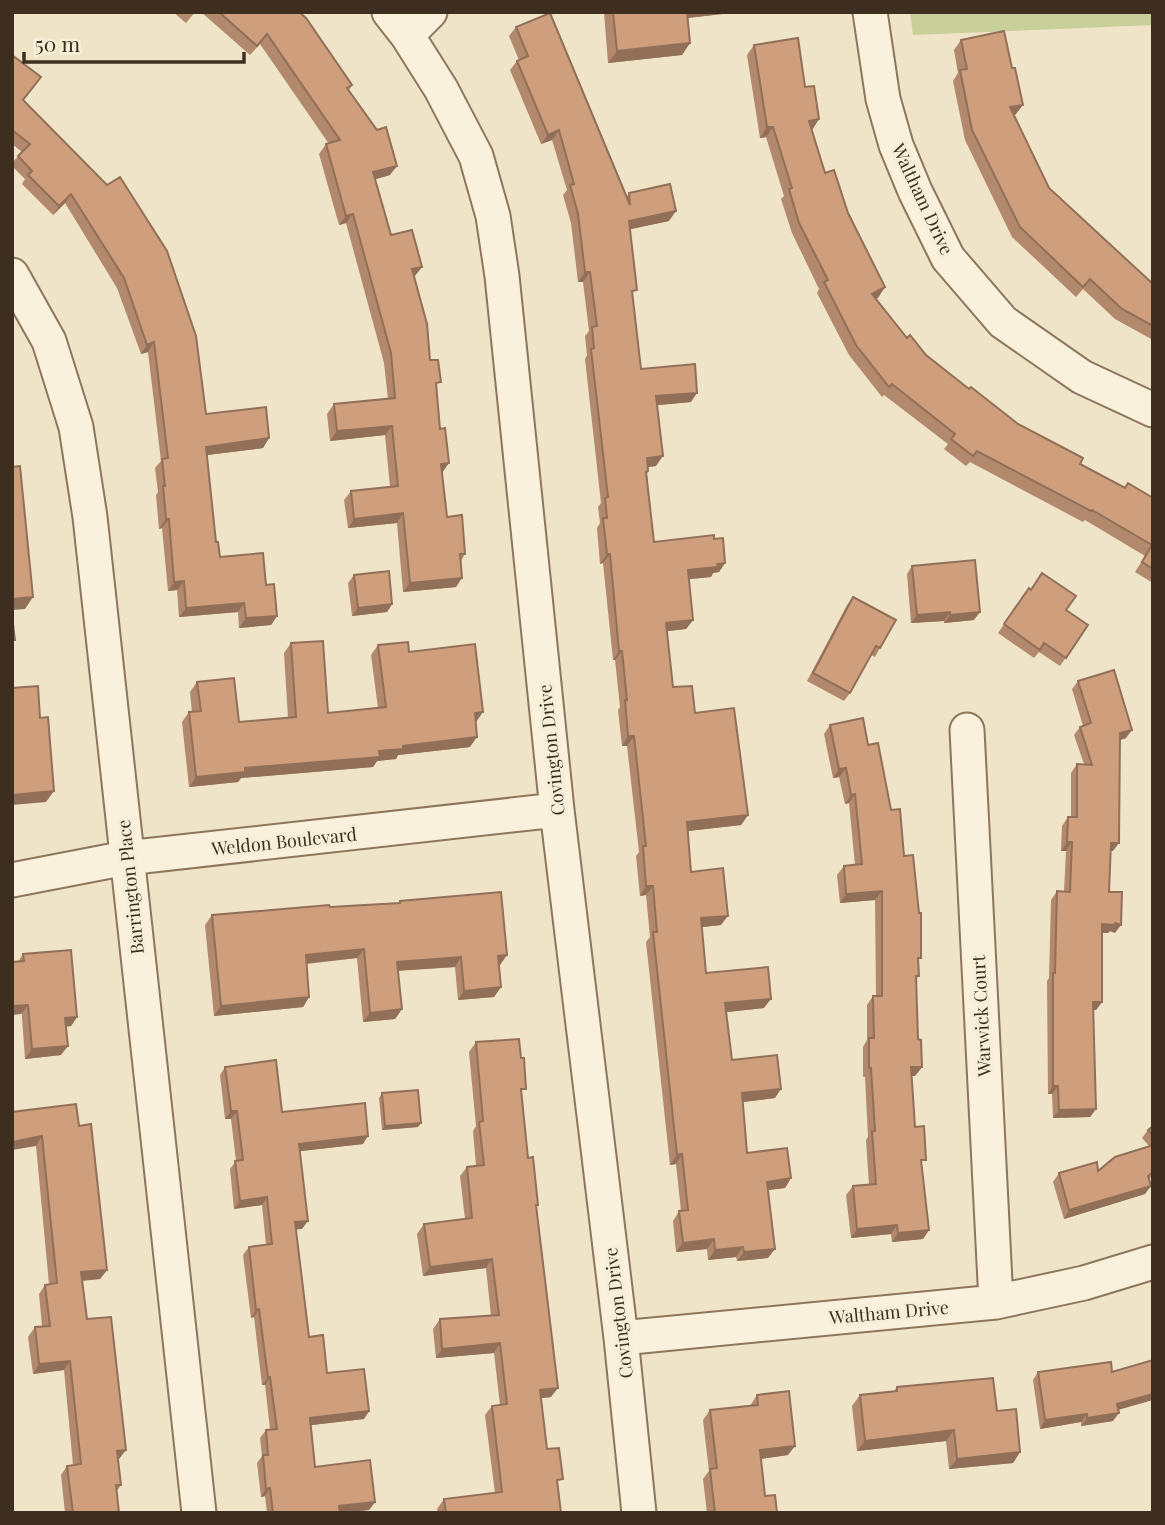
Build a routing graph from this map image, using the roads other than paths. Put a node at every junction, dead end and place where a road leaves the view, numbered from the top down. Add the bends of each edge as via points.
1 (870, 12) edge
2 (409, 20) edge
3 (12, 275) edge
4 (1153, 410) edge
5 (967, 730) dead end
6 (557, 810) junction
7 (126, 858) junction
8 (12, 880) edge
9 (1153, 1262) edge
10 (996, 1302) junction
11 (621, 1338) junction
12 (199, 1513) edge
13 (639, 1513) edge

1 - 4 street, Waltham Drive via 883,99 896,145 948,258 1003,321 1082,377
2 - 6 street, Covington Drive via 477,156 493,216
3 - 7 street, Barrington Place via 49,341 76,427 90,517
5 - 10 street, Warwick Court
6 - 7 street, Weldon Boulevard
6 - 11 street, Covington Drive
7 - 8 street, Weldon Boulevard
7 - 12 street, Barrington Place
9 - 10 street, Waltham Drive
10 - 11 street, Waltham Drive
11 - 13 street, Covington Drive

